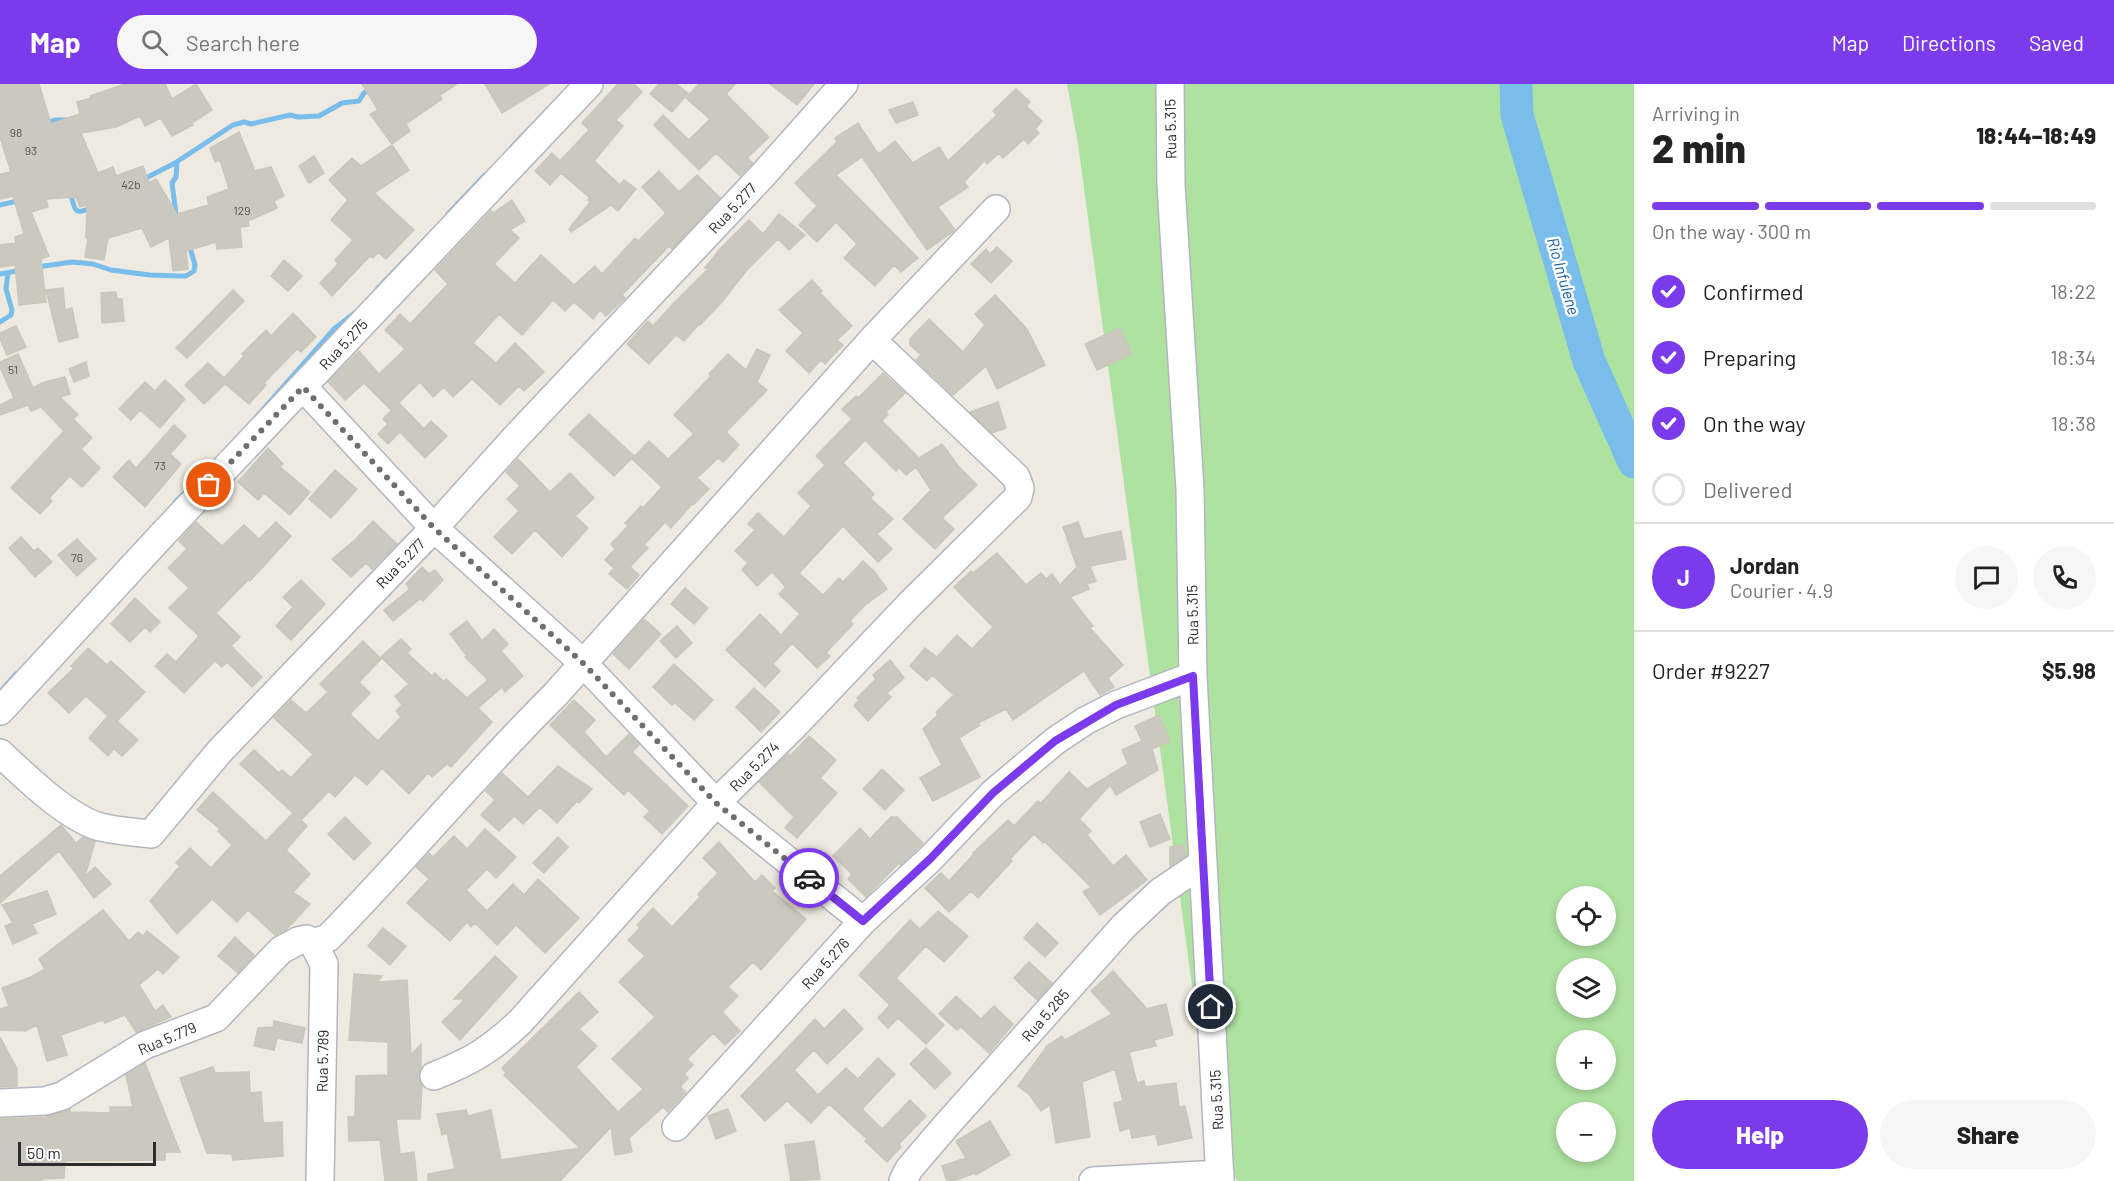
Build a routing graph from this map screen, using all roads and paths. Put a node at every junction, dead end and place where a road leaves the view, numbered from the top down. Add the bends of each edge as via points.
1 (589, 84) edge
2 (844, 84) edge
3 (1170, 84) edge
4 (996, 209) dead end
5 (872, 340) junction
6 (303, 387) junction
7 (434, 528) junction
8 (583, 663) junction
9 (1193, 676) junction
10 (0, 711) edge
11 (0, 753) edge
12 (716, 803) junction
13 (1203, 863) junction
14 (863, 921) junction
15 (313, 943) junction
16 (434, 1076) dead end
17 (0, 1103) edge
18 (676, 1127) dead end
19 (1220, 1177) edge
20 (320, 1181) edge
21 (903, 1181) edge
22 (1092, 1181) edge

1 - 6 street, Rua 5.275
2 - 7 street, Rua 5.277
3 - 9 street, Rua 5.315 via 1171,185 1190,489
4 - 5 street
5 - 8 street
5 - 12 street, Rua 5.274 via 1016,477 1018,497
6 - 7 street
6 - 10 street, Rua 5.275
7 - 8 street
7 - 11 street, Rua 5.277 via 219,752 151,834 99,826 76,817
8 - 12 street
8 - 15 street via 328,938
9 - 13 street, Rua 5.315
9 - 14 street, Rua 5.276 via 1116,705 1055,741 993,793
12 - 14 street
12 - 16 street, Rua 5.274 via 520,1022 494,1046 467,1063
13 - 19 street, Rua 5.315
13 - 21 street, Rua 5.285 via 1160,892 1123,927 944,1128
14 - 18 street, Rua 5.276
15 - 17 street, Rua 5.779 via 307,939 281,950 216,1017 145,1044 62,1096 45,1101
15 - 20 street, Rua 5.789 via 324,964
19 - 22 street

